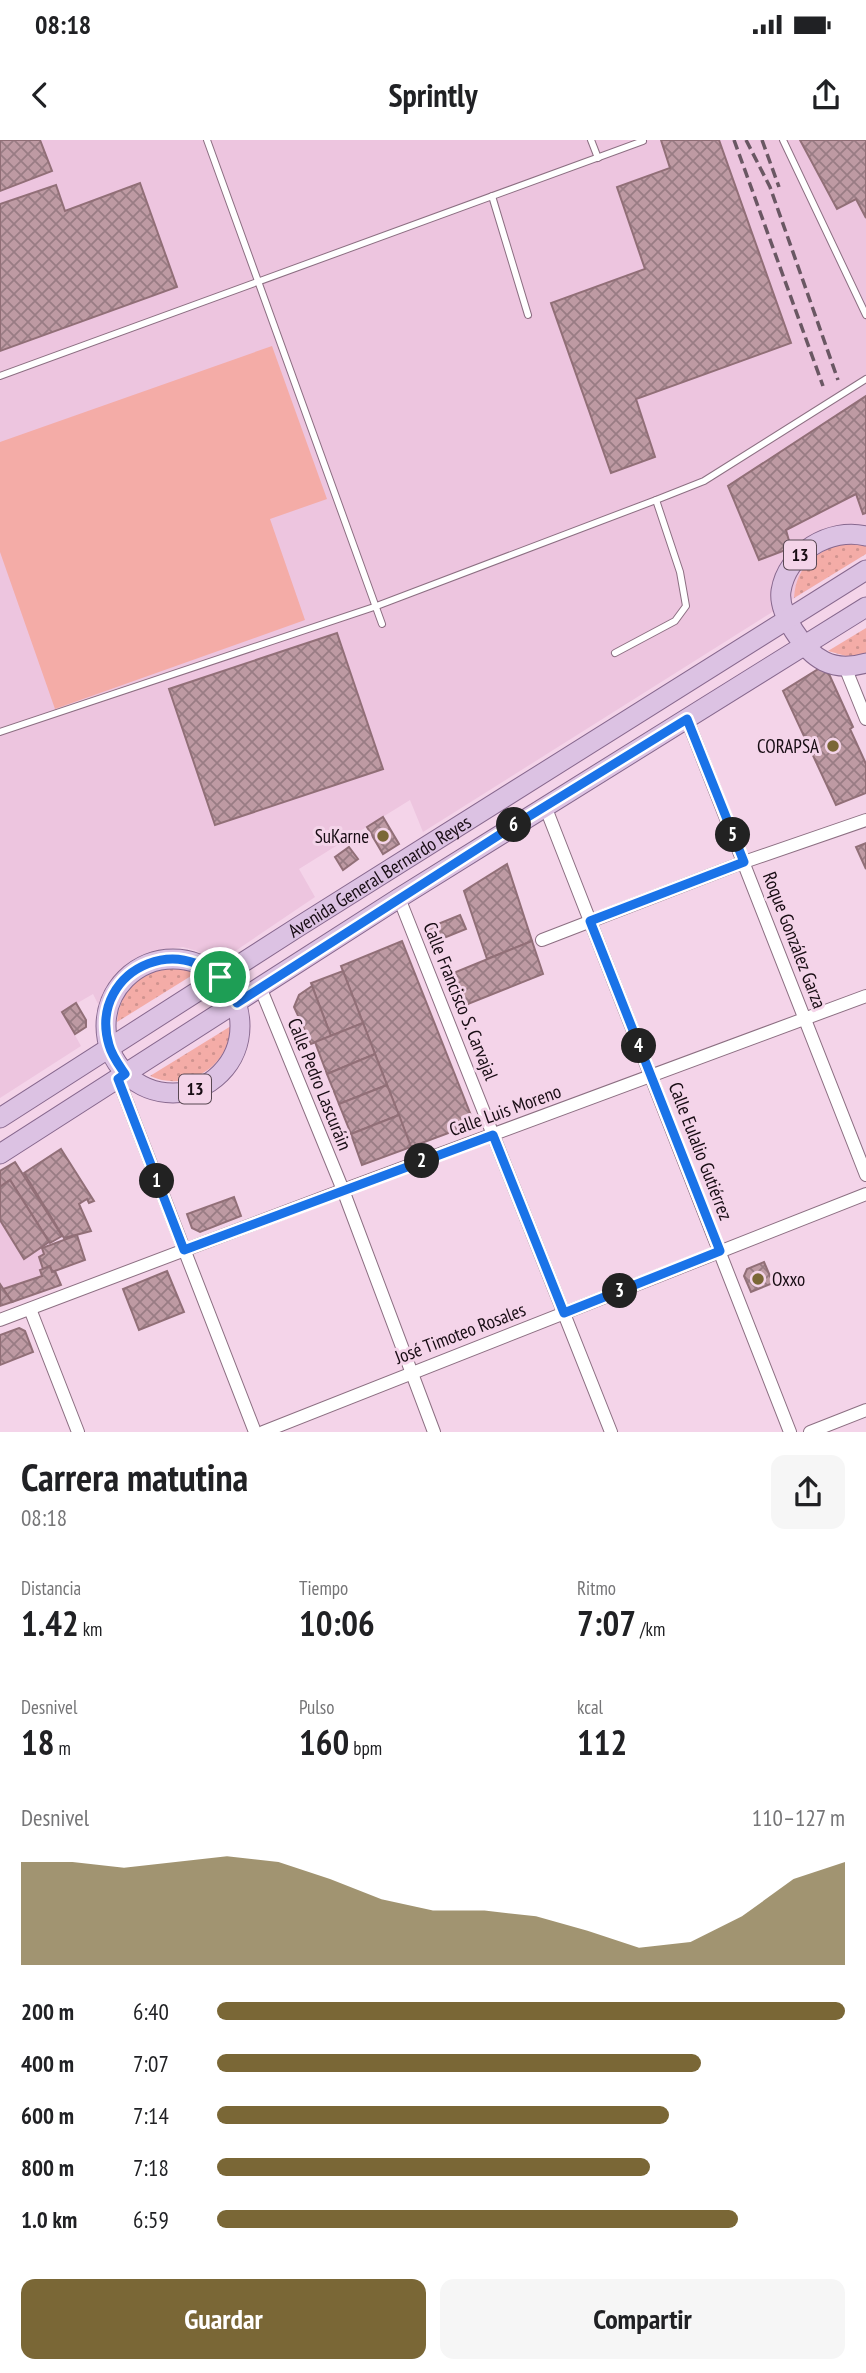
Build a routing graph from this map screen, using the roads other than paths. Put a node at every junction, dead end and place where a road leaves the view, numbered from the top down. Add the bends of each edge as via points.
1 (207, 140) edge
2 (591, 140) edge
3 (783, 140) edge
4 (643, 141) edge
5 (598, 158) junction
6 (492, 196) junction
7 (260, 281) junction
8 (528, 315) dead end
9 (866, 315) edge
10 (0, 376) edge
11 (866, 379) edge
12 (656, 500) junction
13 (866, 536) edge
14 (866, 570) edge
15 (374, 607) junction
16 (866, 607) edge
17 (787, 620) junction
18 (382, 624) dead end
19 (804, 646) junction
20 (615, 653) dead end
21 (866, 663) edge
22 (845, 667) junction
23 (687, 719) junction
24 (866, 719) edge
25 (0, 732) edge
26 (545, 806) junction
27 (866, 820) edge
28 (744, 862) junction
29 (399, 898) junction
30 (590, 921) junction
31 (542, 940) dead end
32 (220, 977) junction
33 (260, 987) junction
34 (866, 996) edge
35 (237, 1003) junction
36 (805, 1018) junction
37 (110, 1046) junction
38 (651, 1076) junction
39 (121, 1077) junction
40 (0, 1118) edge
41 (493, 1135) junction
42 (0, 1154) edge
43 (866, 1175) edge
44 (343, 1190) junction
45 (866, 1194) edge
46 (184, 1250) junction
47 (720, 1251) junction
48 (30, 1309) junction
49 (564, 1313) junction
50 (0, 1320) edge
51 (412, 1372) junction
52 (866, 1410) edge
53 (812, 1431) edge
54 (78, 1432) edge
55 (255, 1432) edge
56 (263, 1432) edge
57 (434, 1432) edge
58 (611, 1432) edge
59 (790, 1432) edge

1 - 7 lane
2 - 5 lane
3 - 9 lane
4 - 5 lane
5 - 6 lane
6 - 7 lane
6 - 8 lane
7 - 10 lane
7 - 15 lane
11 - 12 lane via 704,481
12 - 15 lane
12 - 20 lane via 686,606 676,621
13 - 17 main road, 13 via 838,535 817,542 799,556 786,574 781,593
14 - 17 main road, Avenida General Bernardo Reyes / 13
15 - 18 lane
15 - 25 lane
16 - 19 main road, Avenida General Bernardo Reyes
17 - 19 main road, 13
17 - 32 main road, Avenida General Bernardo Reyes / 13
19 - 22 main road, 13 via 816,658
19 - 23 main road, Avenida General Bernardo Reyes
21 - 22 main road
22 - 24 street
23 - 26 main road, Avenida General Bernardo Reyes
23 - 28 street, Roque González Garza
26 - 29 main road, Avenida General Bernardo Reyes
26 - 30 street, Calle Eulalio Gutiérrez
27 - 28 street
28 - 30 street
28 - 36 street, Roque González Garza
29 - 33 main road, Avenida General Bernardo Reyes
29 - 41 street, Calle Francisco S. Carvajal
30 - 31 street
30 - 38 street, Calle Eulalio Gutiérrez
32 - 35 main road
32 - 37 main road, Avenida General Bernardo Reyes / 13
32 - 37 main road via 183,959 158,960 137,969 118,988 109,1006 106,1029
33 - 35 main road, Avenida General Bernardo Reyes
33 - 44 street, Calle Pedro Lascuráin
34 - 36 street, Calle Luis Moreno
35 - 39 main road, Avenida General Bernardo Reyes
35 - 39 main road, 13 via 241,1021 236,1051 226,1068 203,1086 187,1092 160,1092
36 - 38 street, Calle Luis Moreno
36 - 43 street, Roque González Garza
37 - 39 main road
37 - 40 main road, Avenida General Bernardo Reyes / 13
38 - 41 street, Calle Luis Moreno
38 - 47 street, Calle Eulalio Gutiérrez
39 - 42 main road, Avenida General Bernardo Reyes
39 - 46 street
41 - 44 street, Calle Luis Moreno
41 - 49 street, Calle Francisco S. Carvajal
44 - 46 street, Calle Luis Moreno
44 - 51 street, Calle Pedro Lascuráin
45 - 47 street, José Timoteo Rosales
46 - 48 street, Calle Luis Moreno
46 - 55 street
47 - 49 street, José Timoteo Rosales
47 - 59 street, Calle Eulalio Gutiérrez
48 - 50 street, Calle Luis Moreno
48 - 54 street
49 - 51 street, José Timoteo Rosales
49 - 58 street, Calle Francisco S. Carvajal
51 - 56 street, José Timoteo Rosales
51 - 57 street, Calle Pedro Lascuráin
52 - 53 street

